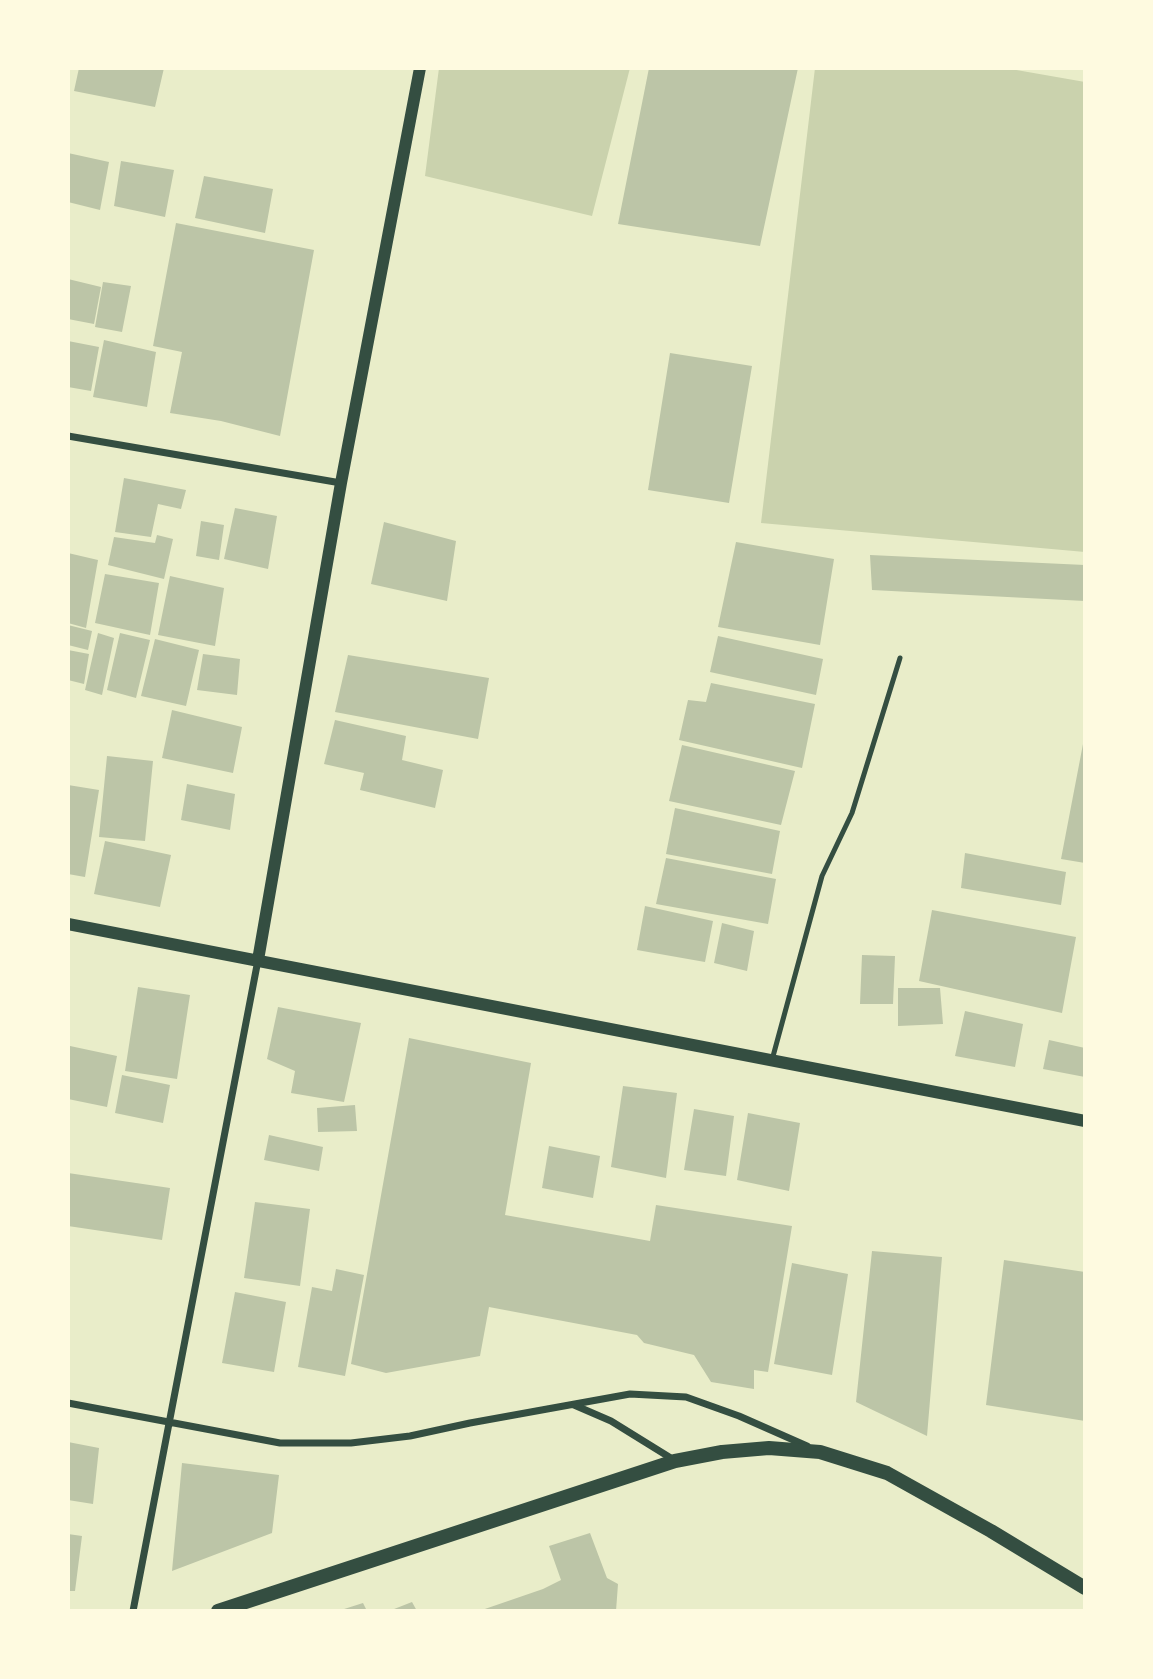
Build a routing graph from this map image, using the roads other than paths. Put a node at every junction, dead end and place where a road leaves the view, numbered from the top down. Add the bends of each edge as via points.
1 (420, 68) edge
2 (68, 436) edge
3 (341, 483) junction
4 (900, 658) dead end
5 (68, 924) edge
6 (258, 960) junction
7 (772, 1060) junction
8 (1085, 1121) edge
9 (68, 1403) edge
10 (574, 1404) junction
11 (171, 1424) junction
12 (820, 1452) junction
13 (675, 1461) junction
14 (1085, 1588) edge
15 (133, 1611) edge
16 (218, 1611) edge

1 - 3 street
2 - 3 street
3 - 6 street
4 - 7 lane via 852,813 822,876
5 - 6 street
6 - 7 street
6 - 11 street
7 - 8 street
9 - 11 street
10 - 11 street via 351,1443 280,1443
10 - 12 street via 630,1394 686,1397
10 - 13 street
11 - 15 street
12 - 13 main road via 769,1448
12 - 14 main road via 887,1473
13 - 16 main road

